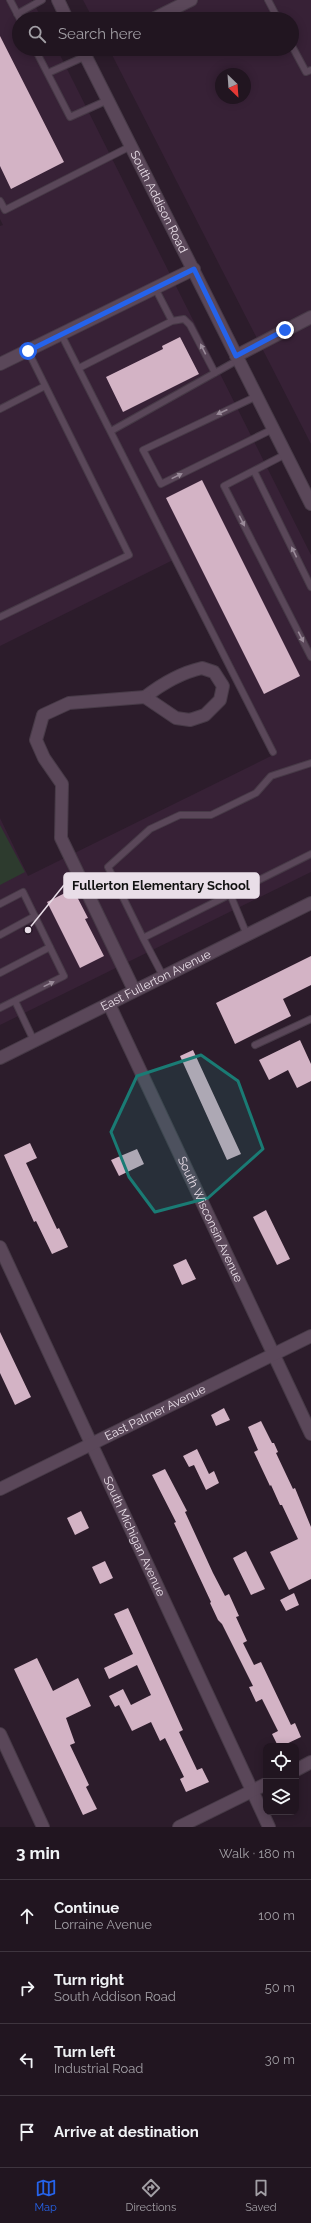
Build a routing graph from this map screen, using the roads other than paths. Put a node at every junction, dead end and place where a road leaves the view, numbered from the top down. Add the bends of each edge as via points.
1 (10, 0) edge
2 (42, 0) edge
3 (58, 0) edge
4 (190, 0) edge
5 (268, 0) edge
6 (16, 12) edge
7 (24, 12) edge
8 (64, 12) edge
9 (167, 12) edge
10 (274, 12) edge
11 (39, 56) edge
12 (77, 56) edge
13 (86, 56) edge
14 (297, 56) edge
15 (311, 70) edge
16 (48, 73) junction
17 (108, 100) junction
18 (131, 146) junction
19 (0, 201) edge
20 (194, 269) junction
21 (155, 288) junction
22 (311, 317) edge
23 (172, 321) junction
24 (61, 334) junction
25 (28, 351) junction
26 (237, 358) junction
27 (0, 364) edge
28 (79, 368) junction
29 (215, 373) junction
30 (46, 386) junction
31 (257, 396) junction
32 (0, 409) edge
33 (273, 429) junction
34 (110, 431) junction
35 (286, 454) junction
36 (254, 471) junction
37 (311, 504) edge
38 (311, 586) edge
39 (0, 617) edge
40 (311, 657) edge
41 (145, 697) junction
42 (273, 752) dead end
43 (311, 763) edge
44 (311, 854) edge
45 (230, 894) junction
46 (0, 904) edge
47 (311, 904) edge
48 (35, 916) junction
49 (0, 935) edge
50 (247, 935) junction
51 (143, 938) junction
52 (50, 947) junction
53 (0, 973) edge
54 (163, 976) junction
55 (134, 990) junction
56 (14, 1001) junction
57 (109, 1004) junction
58 (0, 1008) edge
59 (311, 1019) edge
60 (34, 1041) junction
61 (255, 1045) dead end
62 (0, 1058) edge
63 (0, 1247) edge
64 (311, 1336) edge
65 (274, 1354) junction
66 (311, 1434) edge
67 (91, 1443) junction
68 (0, 1489) edge
69 (0, 1734) edge
70 (311, 1762) edge
71 (299, 1768) edge
72 (263, 1786) edge
73 (252, 1791) junction
74 (43, 1827) edge
75 (179, 1827) edge
76 (269, 1827) edge

1 - 6 lane
2 - 7 lane
3 - 8 street
4 - 9 street
5 - 10 lane
11 - 16 lane
12 - 16 lane
13 - 17 street, South Addison Road
14 - 15 lane via 306,72
16 - 17 lane via 70,117
17 - 18 street, South Addison Road
18 - 19 lane via 5,210
18 - 20 street, South Addison Road
20 - 21 street
20 - 26 street, South Addison Road
21 - 23 lane
21 - 24 street
22 - 26 street
23 - 28 lane
29 -> 23 lane via 190,325 184,319
24 - 25 street
24 - 28 lane
25 - 27 street
25 - 30 lane
26 - 29 lane
26 - 31 street, South Addison Road
28 - 34 lane
29 - 34 lane
30 - 32 lane
30 - 39 lane via 129,555
31 - 33 street, South Addison Road
31 -> 33 lane via 143,450 161,484
33 - 35 street, South Addison Road
34 - 42 lane
35 - 36 lane
35 - 37 street, South Addison Road
38 -> 36 lane
36 -> 40 lane via 224,486
41 - 41 street via 164,683 202,668 214,672 222,686 220,700 205,715 190,720 176,718
41 - 55 street via 70,703 43,715 36,740 44,758 62,784 61,838
43 - 51 lane via 272,776 256,793 210,815 180,815 150,829 108,867
44 - 45 lane
45 - 50 lane
45 - 51 lane
46 - 48 lane via 23,892
47 - 50 street, East Fullerton Avenue
48 - 49 lane
48 - 52 lane
50 - 54 street, East Fullerton Avenue
51 - 54 lane
52 - 53 lane
56 -> 52 lane via 64,976
54 - 55 street, East Fullerton Avenue
55 - 57 street, East Fullerton Avenue
56 - 58 lane
56 - 60 lane
57 - 60 street, East Fullerton Avenue
57 - 65 street, South Wisconsin Avenue
59 - 61 lane
60 - 62 street, East Fullerton Avenue
63 - 67 street, South Michigan Avenue
64 - 65 street, East Palmer Avenue
65 - 66 street, South Wisconsin Avenue
65 - 67 street, East Palmer Avenue
67 - 68 street, East Palmer Avenue
67 - 73 street, South Michigan Avenue
69 - 74 street
70 - 71 street
72 - 73 street
73 - 75 street
73 - 76 street, South Michigan Avenue

